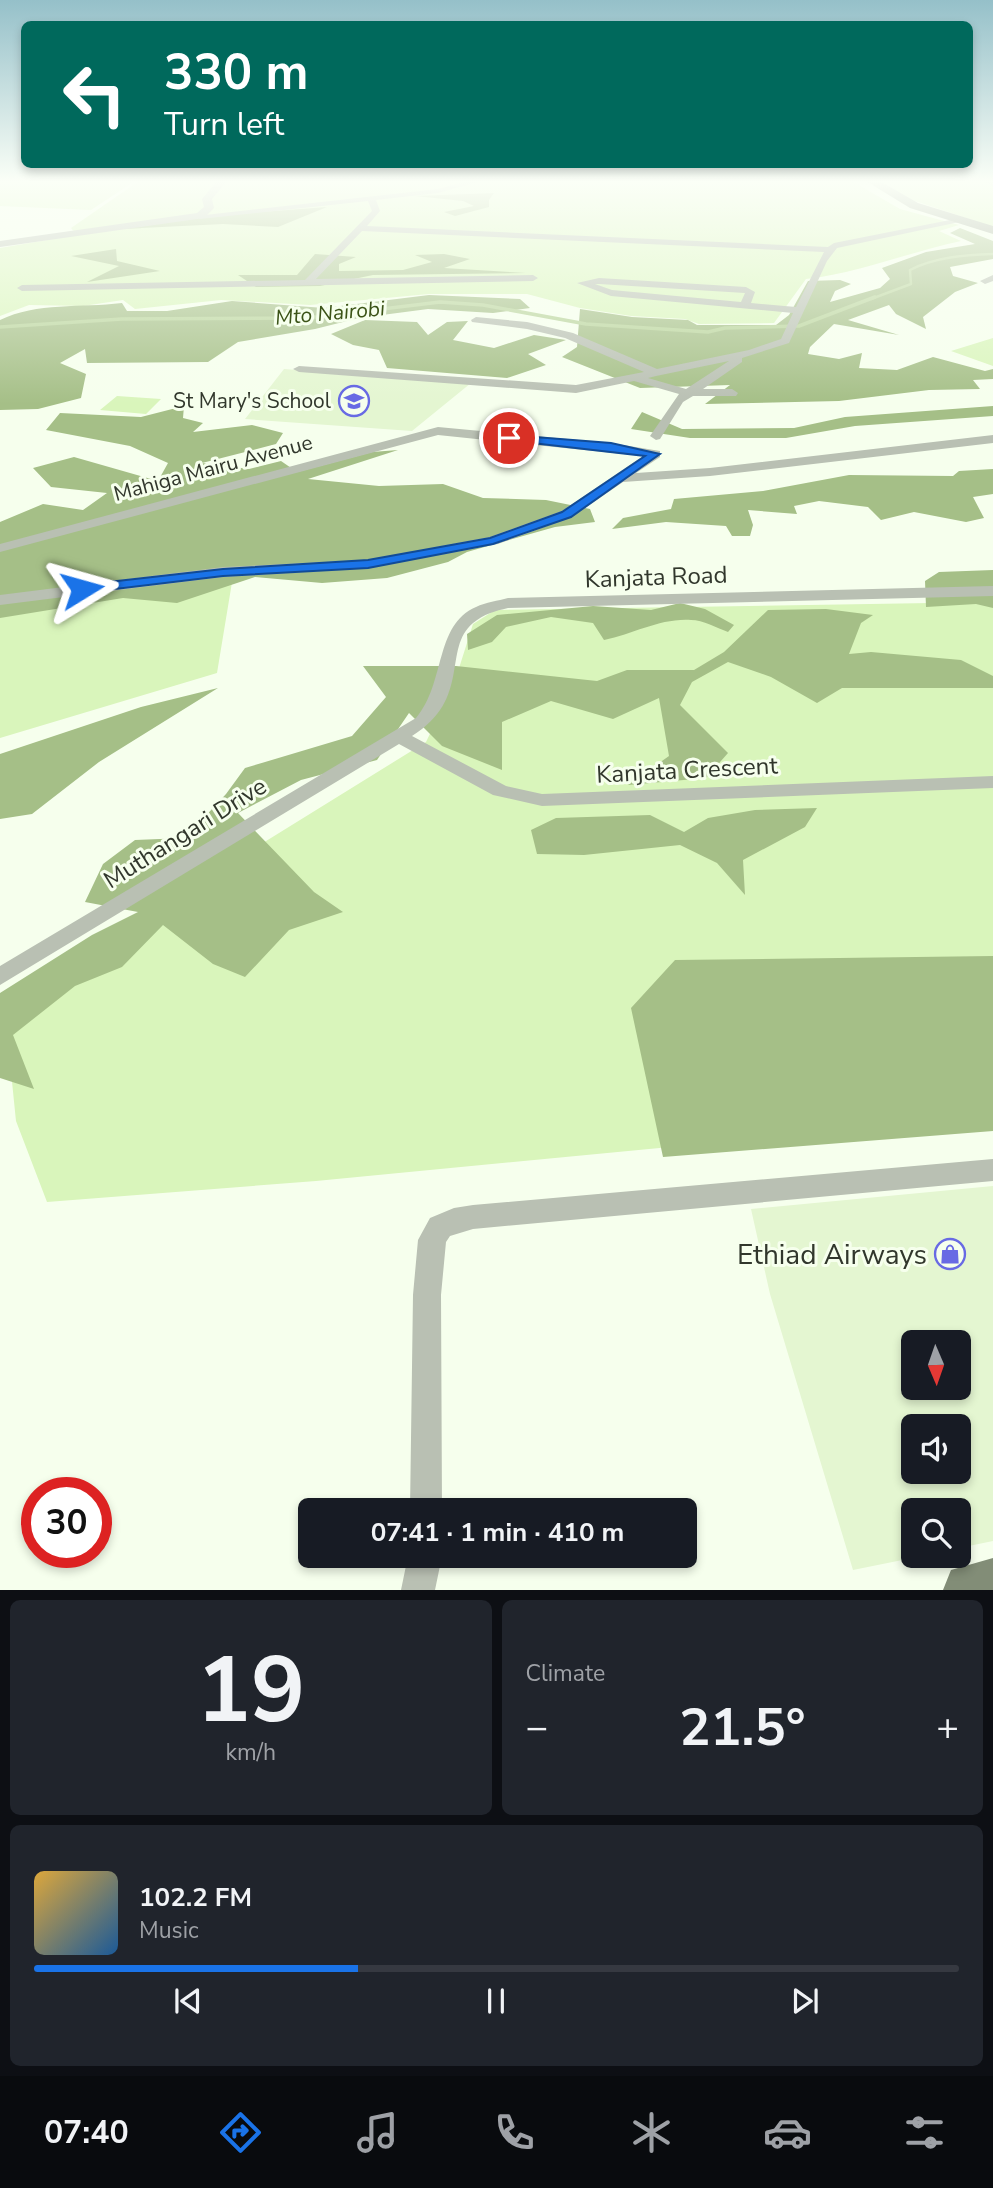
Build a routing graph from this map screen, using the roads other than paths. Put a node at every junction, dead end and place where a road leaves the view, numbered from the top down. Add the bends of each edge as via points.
1 (333, 255) edge
2 (827, 255) edge
3 (533, 278) dead end
4 (309, 281) junction
5 (22, 288) dead end
6 (745, 305) junction
7 (799, 310) junction
8 (476, 320) dead end
9 (752, 353) junction
10 (299, 369) dead end
11 (656, 373) junction
12 (635, 377) junction
13 (687, 393) junction
14 (732, 393) dead end
15 (993, 439) edge
16 (654, 445) junction
17 (618, 479) junction
18 (0, 548) edge
19 (993, 591) edge
20 (0, 600) edge
21 (399, 736) junction
22 (993, 782) edge
23 (0, 977) edge
24 (993, 1170) edge
25 (426, 1498) edge
26 (423, 1568) edge
27 (993, 1586) edge
28 (418, 1590) edge
29 (971, 1590) edge

1 - 4 street
2 - 7 street
3 - 4 street
4 - 5 street
6 - 6 street via 750,292 746,290 582,283 611,293
6 - 7 street
7 - 9 street via 785,341
8 - 11 street via 569,334
9 - 11 street
9 - 13 street
10 - 12 street via 565,389
11 - 12 street
12 - 13 street
13 - 14 street
13 - 16 street via 670,411
15 - 17 street
16 - 17 street
16 - 18 street, Mahiga Mairu Avenue via 611,447 438,430
17 - 20 street via 566,514 529,530 440,552 368,564 223,572
19 - 21 street, Kanjata Road via 485,607 461,625 436,710
21 - 22 street, Kanjata Crescent via 500,791 526,799
21 - 23 street, Muthangari Drive
24 - 25 street via 473,1217 440,1227 432,1240 428,1295
26 - 28 street
27 - 29 main road

